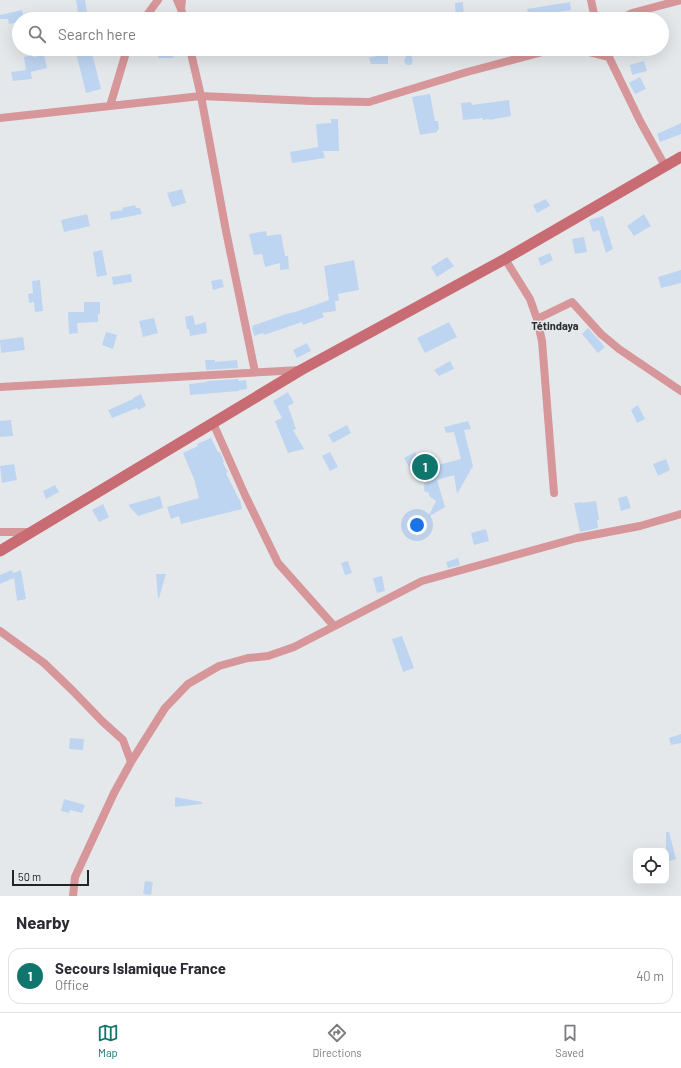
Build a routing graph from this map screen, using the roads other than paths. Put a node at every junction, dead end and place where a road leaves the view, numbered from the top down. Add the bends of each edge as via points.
1 (158, 0) edge
2 (177, 0) edge
3 (182, 0) edge
4 (591, 0) edge
5 (681, 0) edge
6 (181, 9) junction
7 (149, 12) edge
8 (182, 12) edge
9 (594, 12) edge
10 (636, 12) edge
11 (125, 56) edge
12 (192, 56) edge
13 (528, 56) edge
14 (608, 56) edge
15 (201, 96) junction
16 (110, 106) junction
17 (0, 118) edge
18 (681, 157) edge
19 (664, 166) junction
20 (505, 259) junction
21 (537, 319) junction
22 (301, 370) junction
23 (255, 372) junction
24 (0, 387) edge
25 (681, 391) edge
26 (213, 423) junction
27 (554, 493) dead end
28 (681, 514) edge
29 (0, 532) edge
30 (31, 532) junction
31 (0, 551) edge
32 (334, 626) junction
33 (0, 631) edge
34 (131, 762) junction
35 (73, 896) edge

1 - 7 street
2 - 6 street
3 - 6 street
4 - 9 street
5 - 10 street
6 - 8 street
11 - 16 street
12 - 15 street
13 - 15 street via 369,102
14 - 19 street
15 - 16 street
15 - 23 street
16 - 17 street
18 - 19 main road
19 - 20 main road
20 - 21 street via 530,299
20 - 22 main road
21 - 25 street via 572,302 601,334 619,349
21 - 27 street via 542,341
22 - 23 street
22 - 26 main road
23 - 24 street
26 - 30 main road
26 - 32 street via 278,563
28 - 32 street via 640,526 577,538 422,581
29 - 30 street
30 - 31 main road
32 - 34 street via 294,647 268,656 248,658 219,666 188,684 165,708
33 - 34 street via 44,663 123,740
34 - 35 street via 75,877

